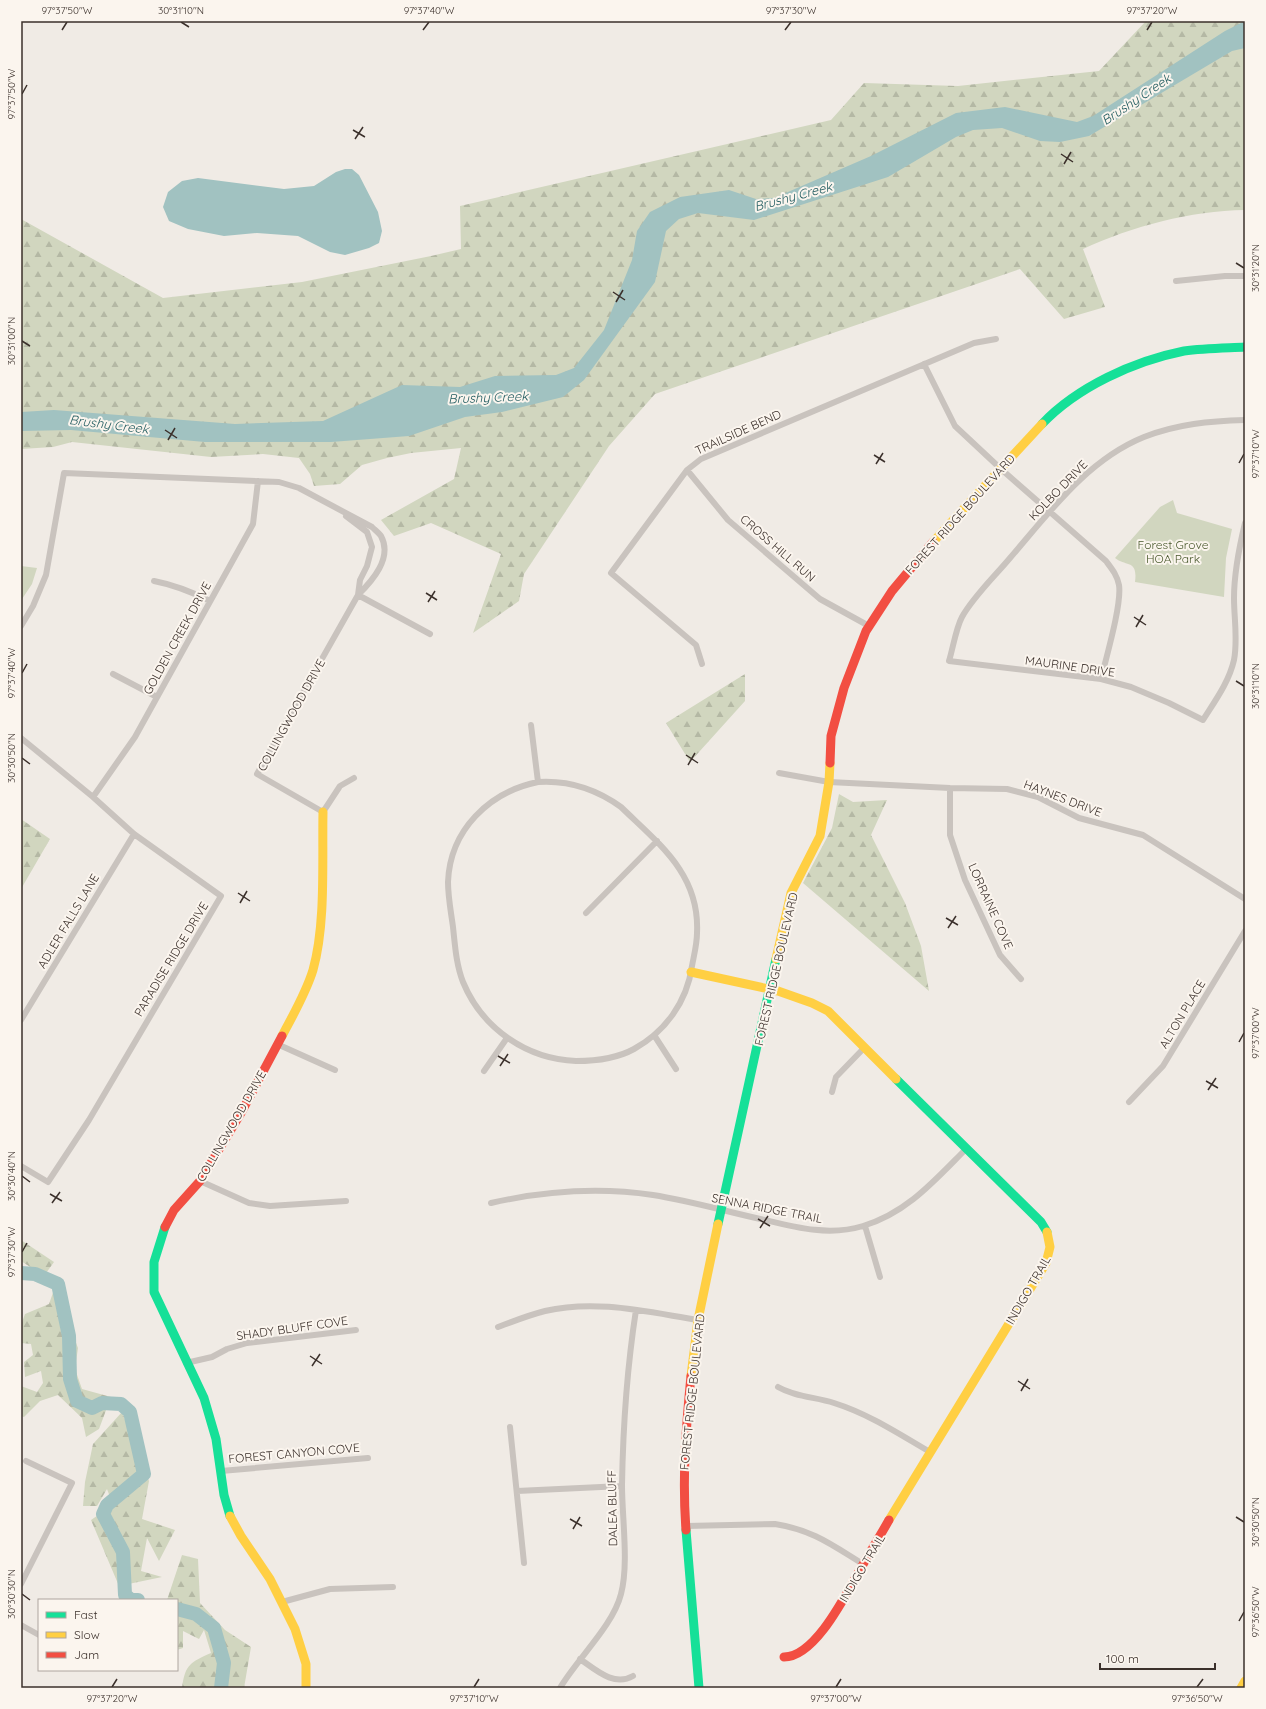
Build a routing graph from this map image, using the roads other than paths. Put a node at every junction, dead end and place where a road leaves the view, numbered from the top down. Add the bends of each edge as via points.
1 (1245, 276) edge
2 (1176, 282) dead end
3 (996, 340) dead end
4 (1245, 347) edge
5 (924, 364) junction
6 (1245, 420) edge
7 (1001, 468) junction
8 (687, 470) junction
9 (258, 481) junction
10 (336, 508) junction
11 (1051, 512) junction
12 (1245, 522) edge
13 (154, 581) dead end
14 (358, 595) junction
15 (210, 602) junction
16 (21, 626) edge
17 (869, 626) junction
18 (430, 634) dead end
19 (949, 661) joint
20 (702, 664) dead end
21 (114, 674) dead end
22 (1101, 679) junction
23 (157, 697) junction
24 (531, 725) dead end
25 (21, 738) edge
26 (779, 772) dead end
27 (354, 778) dead end
28 (538, 782) junction
29 (830, 782) junction
30 (950, 788) junction
31 (93, 797) junction
32 (323, 812) junction
33 (134, 834) junction
34 (657, 842) junction
35 (1245, 899) edge
36 (586, 913) dead end
37 (1245, 931) edge
38 (691, 972) junction
39 (1021, 979) dead end
40 (771, 989) junction
41 (21, 1020) edge
42 (654, 1036) junction
43 (507, 1038) junction
44 (277, 1044) junction
45 (864, 1047) junction
46 (676, 1069) dead end
47 (335, 1070) dead end
48 (484, 1071) dead end
49 (832, 1092) dead end
50 (1129, 1102) dead end
51 (966, 1149) junction
52 (21, 1166) edge
53 (200, 1181) junction
54 (346, 1201) dead end
55 (491, 1203) dead end
56 (721, 1210) junction
57 (865, 1226) junction
58 (880, 1277) dead end
59 (636, 1310) junction
60 (698, 1320) junction
61 (498, 1327) dead end
62 (356, 1330) dead end
63 (186, 1363) junction
64 (778, 1387) dead end
65 (510, 1427) dead end
66 (930, 1452) junction
67 (368, 1458) dead end
68 (26, 1461) dead end
69 (221, 1471) junction
70 (622, 1486) junction
71 (517, 1491) junction
72 (686, 1526) junction
73 (524, 1563) dead end
74 (863, 1564) junction
75 (21, 1584) edge
76 (393, 1587) dead end
77 (282, 1602) junction
78 (21, 1625) edge
79 (38, 1634) edge
80 (784, 1657) dead end
81 (580, 1659) junction
82 (633, 1676) dead end
83 (1245, 1681) edge
84 (306, 1688) edge
85 (560, 1688) edge
86 (699, 1688) edge
87 (1241, 1688) edge

1 - 2 street
3 - 5 street, TRAILSIDE BEND via 974,343
4 - 7 street, FOREST RIDGE BOULEVARD via 1185,351 1145,361 1102,380 1064,404
5 - 7 street via 955,426
5 - 8 street, TRAILSIDE BEND via 701,459
6 - 11 street, KOLBO DRIVE via 1174,426 1143,437 1118,450 1093,468 1073,486
7 - 11 street
7 - 17 street, FOREST RIDGE BOULEVARD via 936,538 892,591
8 - 17 street, CROSS HILL RUN via 728,520 814,594
8 - 20 street, TRAILSIDE BEND via 611,573 696,645
9 - 10 street, COLLINGWOOD DRIVE via 279,482 299,488
9 - 15 street, GOLDEN CREEK DRIVE via 253,524
9 - 16 street, COLLINGWOOD DRIVE via 64,473 46,576
10 - 14 street, COLLINGWOOD DRIVE via 367,532 372,547 360,580
10 - 14 street, COLLINGWOOD DRIVE via 372,527 381,536 384,551 381,566
11 - 19 street, KOLBO DRIVE via 982,591 962,618
11 - 22 street via 1106,561 1115,573 1119,586 1118,606
12 - 22 street, MAURINE DRIVE via 1237,553 1234,660 1227,680 1203,720 1130,687
13 - 15 street via 191,591
14 - 18 street
14 - 32 street, COLLINGWOOD DRIVE via 256,774
15 - 23 street, GOLDEN CREEK DRIVE
17 - 29 street, FOREST RIDGE BOULEVARD via 844,688 831,736
19 - 22 street, MAURINE DRIVE
21 - 23 street
23 - 31 street, GOLDEN CREEK DRIVE via 135,737
24 - 28 street
25 - 31 street, PARADISE RIDGE DRIVE
26 - 29 street, HAYNES DRIVE
27 - 32 street via 340,786
28 - 34 street via 574,784 600,793 621,807
28 - 43 street via 508,792 476,814 458,842 450,867 448,894 457,962 463,981 482,1014
29 - 30 street, HAYNES DRIVE
29 - 40 street, FOREST RIDGE BOULEVARD via 820,836 792,893
30 - 35 street, HAYNES DRIVE via 1007,789 1038,797 1079,818 1143,835
30 - 39 street, LORRAINE COVE via 950,835 965,880 1000,955
31 - 33 street, PARADISE RIDGE DRIVE
32 - 44 street, COLLINGWOOD DRIVE via 321,912 313,970 304,994
33 - 41 street, ADLER FALLS LANE
33 - 52 street, PARADISE RIDGE DRIVE via 221,896 89,1120 48,1182
34 - 36 street
34 - 38 street via 682,871 693,895 697,934
37 - 50 street, ALTON PLACE via 1163,1066
38 - 40 street, INDIGO TRAIL
38 - 42 street via 679,1006
40 - 45 street, INDIGO TRAIL via 816,1004 838,1020
40 - 56 street, FOREST RIDGE BOULEVARD
42 - 43 street via 620,1055 595,1061 556,1058 530,1051
42 - 46 street
43 - 48 street
44 - 47 street
44 - 53 street, COLLINGWOOD DRIVE via 241,1113
45 - 49 street via 836,1077
45 - 51 street, INDIGO TRAIL
51 - 57 street, SENNA RIDGE TRAIL via 924,1192 890,1215
51 - 66 street, INDIGO TRAIL via 1041,1222 1048,1236 1050,1251 1046,1263
53 - 54 street via 249,1203 270,1206
53 - 63 street, COLLINGWOOD DRIVE via 174,1210 162,1232 154,1262 154,1292
55 - 56 street, SENNA RIDGE TRAIL via 530,1196 600,1190 655,1195
56 - 57 street, SENNA RIDGE TRAIL via 819,1231
56 - 60 street, FOREST RIDGE BOULEVARD
57 - 58 street
59 - 60 street
59 - 61 street via 604,1306 565,1308 526,1316
59 - 70 street, DALEA BLUFF via 629,1355
60 - 72 street, FOREST RIDGE BOULEVARD via 685,1438
62 - 63 street, SHADY BLUFF COVE via 247,1344 227,1349 212,1357
63 - 69 street, COLLINGWOOD DRIVE via 204,1398
64 - 66 street via 851,1409
65 - 71 street
66 - 74 street, INDIGO TRAIL
67 - 69 street, FOREST CANYON COVE
68 - 75 street via 72,1483
69 - 77 street, COLLINGWOOD DRIVE via 222,1490 234,1524
70 - 71 street
70 - 81 street, DALEA BLUFF via 624,1574 621,1594 612,1616
71 - 73 street
72 - 74 street via 788,1526 812,1533
72 - 86 street, FOREST RIDGE BOULEVARD
74 - 80 street, INDIGO TRAIL via 822,1631 797,1655
76 - 77 street via 330,1589
77 - 84 street, COLLINGWOOD DRIVE via 303,1650
78 - 79 street
81 - 82 street via 613,1679 622,1680
81 - 85 street, DALEA BLUFF
83 - 87 street

